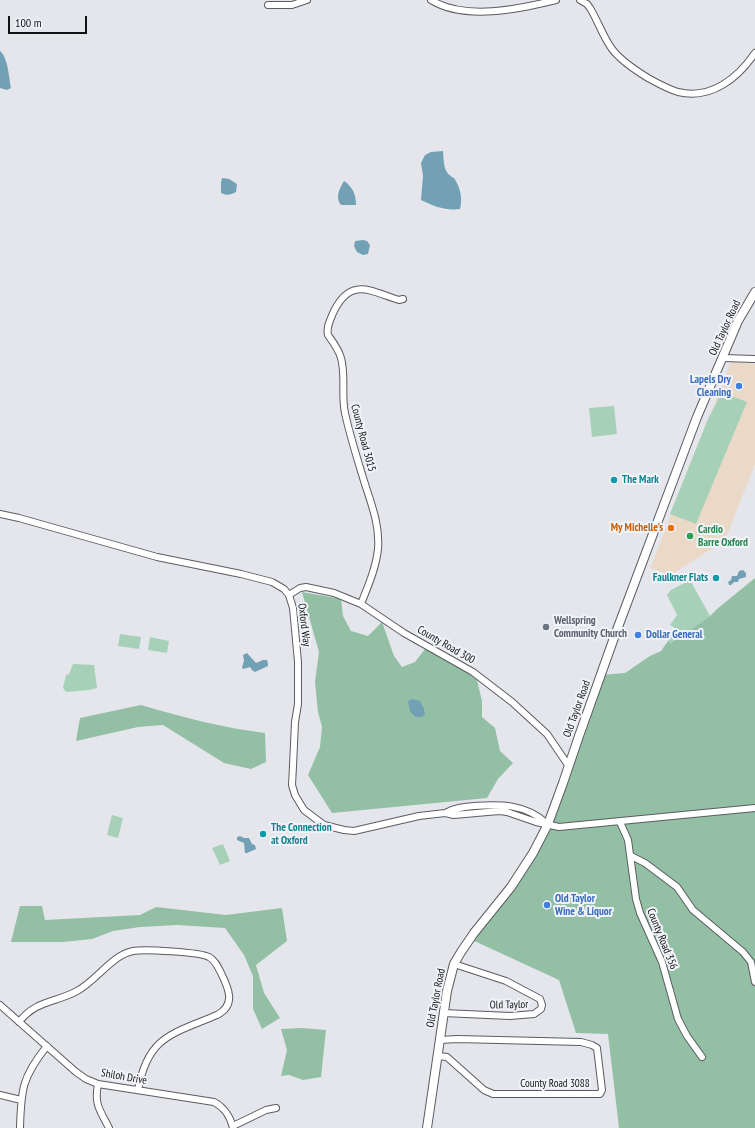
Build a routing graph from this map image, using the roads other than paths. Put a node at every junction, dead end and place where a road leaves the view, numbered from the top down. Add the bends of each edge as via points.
1 (307, 0) edge
2 (432, 0) edge
3 (556, 0) edge
4 (580, 0) edge
5 (268, 5) dead end
6 (755, 53) edge
7 (755, 292) edge
8 (403, 299) dead end
9 (723, 358) junction
10 (755, 359) edge
11 (0, 514) edge
12 (288, 595) junction
13 (361, 604) junction
14 (568, 765) junction
15 (755, 808) edge
16 (620, 822) junction
17 (548, 824) junction
18 (631, 856) junction
19 (454, 964) junction
20 (755, 982) edge
21 (0, 1005) edge
22 (443, 1013) junction
23 (19, 1022) junction
24 (440, 1040) junction
25 (47, 1046) junction
26 (438, 1056) junction
27 (702, 1058) dead end
28 (98, 1084) junction
29 (138, 1090) junction
30 (0, 1095) edge
31 (21, 1100) junction
32 (276, 1108) dead end
33 (233, 1127) edge
34 (20, 1128) edge
35 (109, 1128) edge
36 (427, 1128) edge

1 - 5 street via 292,5
2 - 3 street via 452,9 469,11 513,8
4 - 6 street via 590,8 612,49 622,59 644,75 679,92 702,93 716,89 738,75
7 - 9 street, Old Taylor Road via 738,321
8 - 13 street, County Road 3015 via 398,300 368,289 352,290 338,302 327,331 341,357 343,402 349,430 373,505 376,524 378,549 372,577
9 - 10 street
9 - 14 street, Old Taylor Road via 697,417
11 - 12 street, Oxford Way via 157,557 272,582 284,589
12 - 13 street, County Road 300 via 306,587 334,593
12 - 17 street, Oxford Way via 294,616 299,681 292,785 304,810 324,824 354,831 444,813 454,815 507,812
13 - 14 street, County Road 300 via 404,633 473,672 512,702 547,734
14 - 17 street, Old Taylor Road
15 - 16 street
16 - 17 street via 559,827
16 - 18 street, County Road 356 via 628,840
17 - 19 street, Old Taylor Road via 511,887 474,933
18 - 20 street via 645,863 676,887 693,910 743,952 751,962
18 - 27 street, County Road 356 via 640,912 662,962 678,1019
19 - 22 street, Old Taylor Road
19 - 22 street, Old Taylor via 506,981 540,999 542,1005 534,1014 510,1016
21 - 23 street, Shiloh Drive
22 - 24 street, Old Taylor Road
23 - 25 street, Shiloh Drive
23 - 29 street via 36,1006 77,991 128,952 144,950 208,956 214,961 229,990 227,1006 223,1012 170,1035 157,1045 146,1061
24 - 26 street, Old Taylor Road
24 - 26 street, County Road 3088 via 581,1042 592,1045 597,1048 602,1090 600,1094 493,1094 484,1090 447,1057
25 - 28 street, Shiloh Drive via 76,1072
25 - 31 street via 31,1066
26 - 36 street, Old Taylor Road
28 - 29 street, Shiloh Drive
28 - 35 street via 97,1104
29 - 33 street, Shiloh Drive via 214,1102 224,1108
30 - 31 street
31 - 34 street
32 - 33 street via 266,1110

